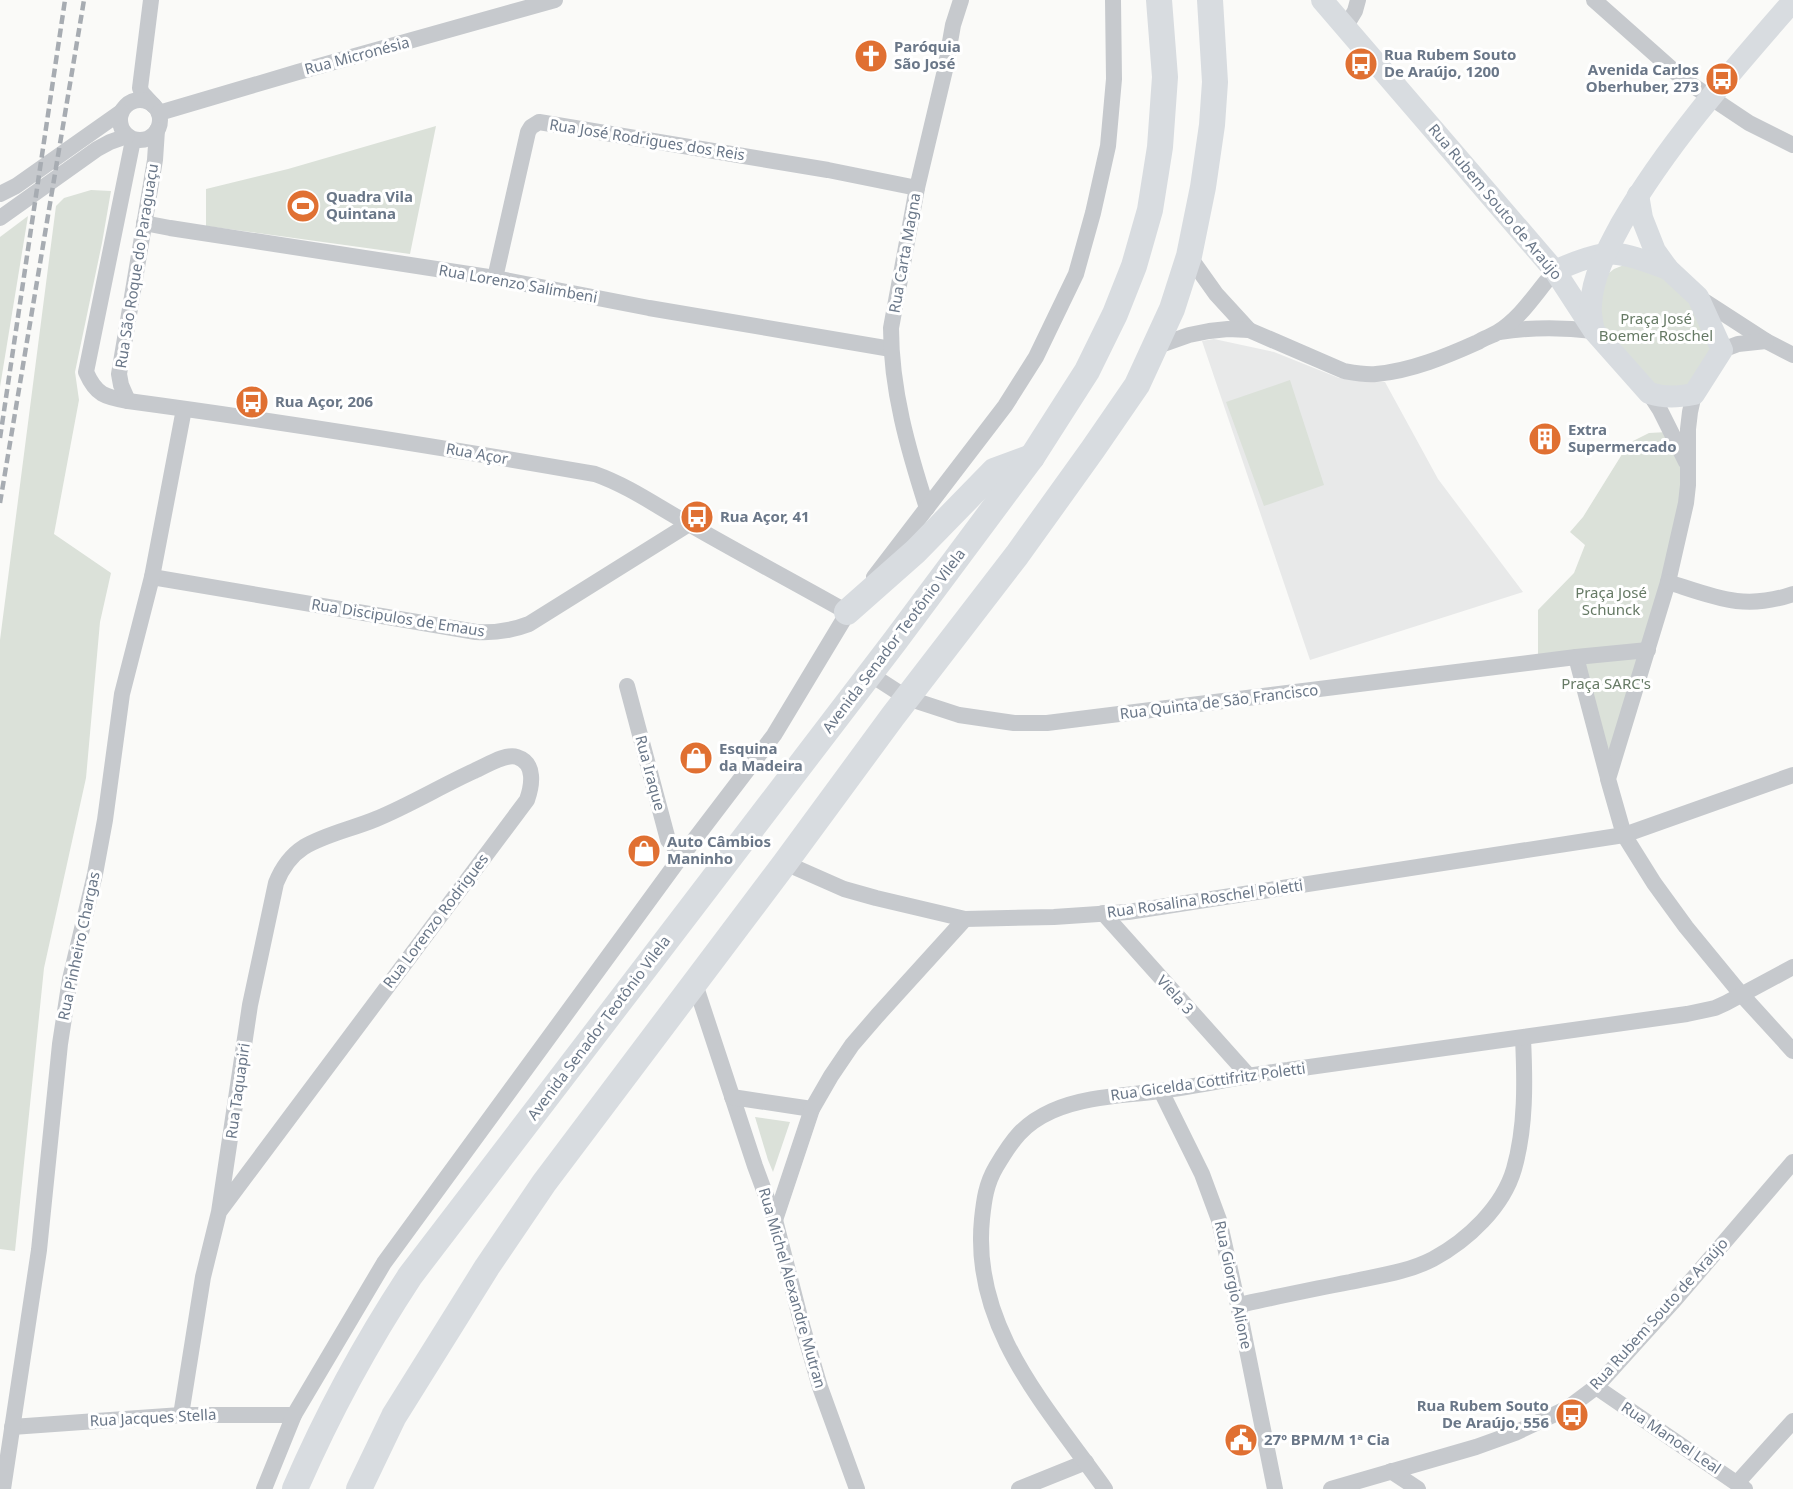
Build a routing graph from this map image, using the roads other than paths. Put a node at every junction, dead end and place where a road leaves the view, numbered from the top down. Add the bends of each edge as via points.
1 (151, 0) edge
2 (555, 0) edge
3 (961, 0) edge
4 (1113, 0) edge
5 (1160, 0) edge
6 (1210, 0) edge
7 (1322, 0) edge
8 (1358, 0) edge
9 (1594, 0) edge
10 (1793, 1) edge
11 (1346, 26) junction
12 (1709, 98) junction
13 (118, 114) junction
14 (157, 116) junction
15 (126, 139) junction
16 (1793, 145) edge
17 (917, 188) junction
18 (0, 194) edge
19 (1638, 195) junction
20 (0, 218) edge
21 (144, 223) junction
22 (1606, 254) junction
23 (1189, 256) junction
24 (1668, 269) junction
25 (1555, 271) junction
26 (495, 279) junction
27 (1698, 297) junction
28 (1249, 330) junction
29 (1594, 331) junction
30 (1498, 332) junction
31 (1766, 341) junction
32 (1155, 347) junction
33 (891, 349) junction
34 (1722, 350) junction
35 (1793, 355) edge
36 (86, 372) joint
37 (1649, 393) junction
38 (1694, 394) junction
39 (128, 401) junction
40 (184, 409) junction
41 (1032, 457) junction
42 (1688, 465) junction
43 (927, 508) junction
44 (689, 524) junction
45 (152, 578) junction
46 (1668, 582) junction
47 (1793, 594) edge
48 (847, 612) junction
49 (1648, 650) junction
50 (1576, 657) junction
51 (870, 674) junction
52 (627, 686) dead end
53 (907, 698) junction
54 (1793, 775) edge
55 (1608, 779) junction
56 (370, 822) joint
57 (1624, 835) junction
58 (682, 855) junction
59 (785, 863) junction
60 (1104, 914) junction
61 (965, 919) junction
62 (1793, 967) edge
63 (695, 984) junction
64 (1741, 994) junction
65 (1523, 1038) junction
66 (1793, 1050) edge
67 (1248, 1075) junction
68 (1161, 1091) junction
69 (732, 1097) junction
70 (812, 1109) junction
71 (1793, 1162) edge
72 (219, 1212) junction
73 (774, 1220) junction
74 (1238, 1305) junction
75 (1596, 1387) junction
76 (181, 1415) junction
77 (294, 1415) junction
78 (1793, 1421) edge
79 (12, 1427) junction
80 (1086, 1462) junction
81 (1391, 1471) junction
82 (1741, 1486) edge
83 (3, 1489) edge
84 (264, 1489) edge
85 (295, 1489) edge
86 (359, 1489) edge
87 (858, 1489) edge
88 (1019, 1489) edge
89 (1105, 1489) edge
90 (1275, 1489) edge
91 (1331, 1489) edge
92 (1418, 1489) edge

1 - 14 street via 140,88
2 - 14 street, Rua Micronésia
3 - 17 street, Rua Carta Magna
4 - 43 street via 1114,79 1108,146 1076,274 1025,376
5 - 41 main road, Avenida Senador Teotônio Vilela via 1165,77 1161,147 1147,221 1115,314 1087,371
6 - 23 main road via 1215,82 1212,125
7 - 11 street, Rua Rubem Souto de Araújo
8 - 11 street
9 - 12 street via 1669,68
10 - 12 street
11 - 25 street, Rua Rubem Souto de Araújo
12 - 16 street
12 - 19 street
13 - 14 street via 133,101 144,101
13 - 15 street
13 - 18 street
14 - 15 street via 147,139
14 - 21 street, Rua São Roque do Paraguaçu
15 - 20 street via 97,149
15 - 36 street, Rua São Roque do Paraguaçu
17 - 26 street, Rua José Rodrigues dos Reis via 539,122 528,132
17 - 33 street, Rua Carta Magna via 891,328
19 - 22 street
19 - 24 street via 1646,230
21 - 26 street, Rua Lorenzo Salimbeni
21 - 39 street, Rua São Roque do Paraguaçu via 119,374
22 - 24 street via 1629,256
22 - 25 street
22 - 29 street via 1592,294
23 - 28 street
23 - 32 main road
24 - 27 street
25 - 29 street, Rua Rubem Souto de Araújo
25 - 30 street via 1527,307
26 - 33 street, Rua Lorenzo Salimbeni
27 - 31 street
27 - 34 street
28 - 30 street via 1358,374 1394,371 1426,362
28 - 32 street via 1209,331
29 - 30 street via 1544,328
29 - 37 street, Rua Rubem Souto de Araújo
31 - 34 street
31 - 35 street
32 - 53 main road via 1137,385 1093,449
33 - 43 street, Rua Carta Magna via 906,440
34 - 38 street
36 - 39 street, Rua Açor via 99,393
37 - 38 street via 1670,397
37 - 42 street, Rua Rubem Souto de Araújo
38 - 42 street
39 - 40 street, Rua Açor
40 - 44 street, Rua Açor via 595,474
40 - 45 street, Rua Pinheiro Chargas
41 - 48 main road via 994,471 916,551
41 - 51 main road, Avenida Senador Teotônio Vilela
42 - 46 street, Rua Rubem Souto de Araújo via 1686,503
43 - 48 street
44 - 45 street, Rua Discipulos de Emaus via 530,624 494,633
44 - 48 street, Rua Açor
45 - 79 street, Rua Pinheiro Chargas via 122,694 105,820 68,990 39,1250
46 - 47 street via 1743,603
46 - 49 street, Rua Rubem Souto de Araújo
48 - 58 street via 774,735
49 - 50 street, Rua Quinta de São Francisco
49 - 55 street, Rua Rubem Souto de Araújo
50 - 53 street, Rua Quinta de São Francisco via 1047,723 985,720
50 - 55 street
51 - 53 street, Rua Quinta de São Francisco
51 - 85 main road, Avenida Senador Teotônio Vilela via 410,1276 367,1346
52 - 58 street, Rua Iraque via 668,840
53 - 59 main road
54 - 57 street, Rua Rosalina Roschel Poletti
55 - 57 street
56 - 72 street, Rua Taquapiri via 303,848 291,857 276,883 250,1005
56 - 72 street, Rua Lorenzo Rodrigues via 504,758 515,756 530,768 531,790 526,800
57 - 60 street, Rua Rosalina Roschel Poletti
57 - 64 street via 1686,927
58 - 77 street via 384,1263
59 - 61 street, Rua Rosalina Roschel Poletti via 844,889
59 - 63 main road
60 - 61 street, Rua Rosalina Roschel Poletti
60 - 67 street, Viela 3
61 - 70 street via 852,1045
62 - 64 street, Rua Gicelda Cottifritz Poletti
63 - 69 street, Rua Michel Alexandre Mutran
63 - 86 main road via 544,1183 487,1267 394,1416
64 - 65 street, Rua Gicelda Cottifritz Poletti via 1715,1008 1687,1014
64 - 66 street
65 - 67 street, Rua Gicelda Cottifritz Poletti
65 - 74 street via 1524,1100 1514,1171 1501,1198 1480,1224 1432,1259 1398,1272
67 - 68 street, Rua Gicelda Cottifritz Poletti
68 - 74 street, Rua Giorgio Alione via 1211,1194
68 - 80 street, Rua Gicelda Cottifritz Poletti via 1101,1097 1051,1111 1014,1138 986,1191 981,1260 995,1318 1016,1363
69 - 70 street
69 - 73 street, Rua Michel Alexandre Mutran
70 - 73 street
71 - 75 street, Rua Rubem Souto de Araújo
72 - 76 street, Rua Taquapiri via 203,1277
73 - 87 street, Rua Michel Alexandre Mutran via 820,1387
74 - 90 street, Rua Giorgio Alione
75 - 81 street, Rua Rubem Souto de Araújo via 1536,1425
75 - 82 street, Rua Manoel Leal
76 - 77 street, Rua Jacques Stella
76 - 79 street, Rua Jacques Stella
77 - 84 street
78 - 82 street
79 - 83 street, Rua Pinheiro Chargas
80 - 88 street
80 - 89 street, Rua Gicelda Cottifritz Poletti
81 - 91 street, Rua Rubem Souto de Araújo
81 - 92 street

